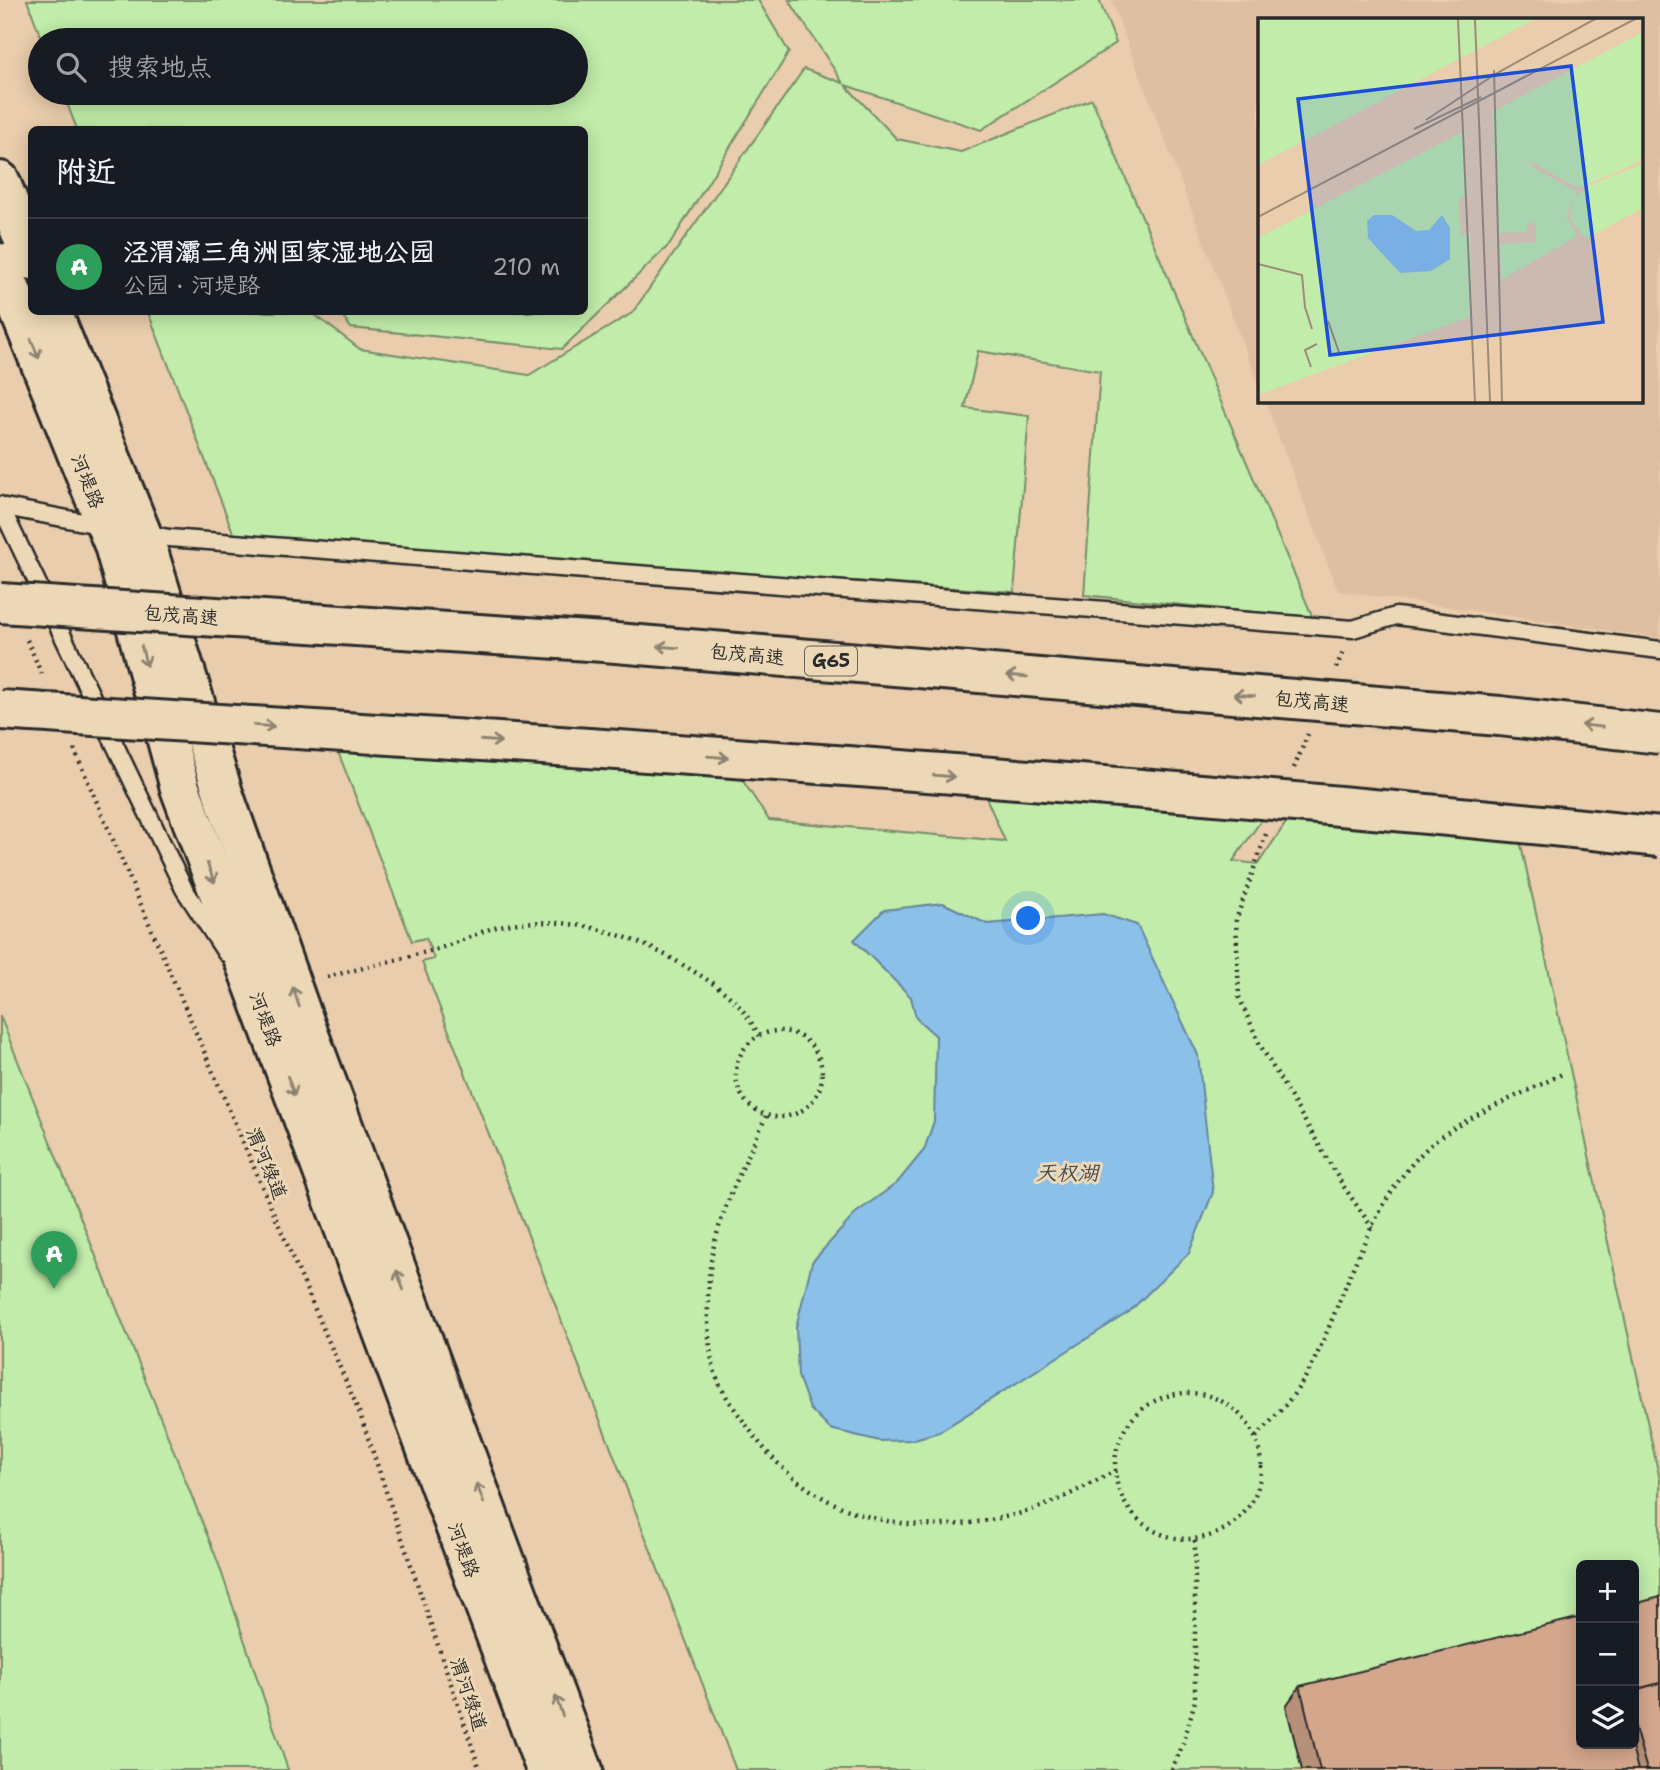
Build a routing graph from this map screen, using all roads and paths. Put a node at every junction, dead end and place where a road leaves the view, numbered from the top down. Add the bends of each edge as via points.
1 (0, 181) edge
2 (28, 250) edge
3 (0, 263) edge
4 (53, 315) edge
5 (0, 506) edge
6 (123, 529) junction
7 (11, 615) edge
8 (1353, 629) junction
9 (1660, 650) edge
10 (1332, 679) dead end
11 (48, 688) dead end
12 (0, 709) edge
13 (1310, 729) dead end
14 (1660, 734) edge
15 (69, 737) dead end
16 (1289, 780) dead end
17 (1268, 830) dead end
18 (1660, 837) edge
19 (292, 986) junction
20 (263, 1011) junction
21 (759, 1036) junction
22 (1564, 1073) dead end
23 (766, 1116) junction
24 (1373, 1229) junction
25 (1256, 1437) junction
26 (1116, 1470) junction
27 (1195, 1539) junction
28 (480, 1770) edge
29 (546, 1770) edge
30 (583, 1770) edge
31 (1171, 1770) edge

1 - 2 main road
3 -> 6 main road, 河堤路
4 - 6 main road, 河堤路
5 - 6 lane
5 - 20 lane via 184,889
6 - 8 lane via 211,541
6 - 19 main road, 河堤路
6 -> 20 main road, 河堤路 via 114,545 180,788
7 - 11 path
14 -> 7 main road, 包茂高速 / G65, bridge via 1486,715 618,643
8 - 9 lane via 1396,616
8 - 10 path
12 -> 18 main road, bridge via 613,749 1488,819
13 - 16 path
15 - 28 path, 渭河绿道 via 360,1414
17 - 24 path via 1236,920 1239,997 1260,1045
19 - 21 path via 442,947 503,926 573,924 614,932 716,984 745,1009
30 -> 19 main road, 河堤路
20 -> 29 main road, 河堤路
21 - 23 path via 740,1056 737,1084 743,1098
21 - 23 path via 786,1031 799,1035 810,1043 822,1067 820,1088 808,1107 781,1118
22 - 24 path via 1461,1122 1432,1144 1400,1179
23 - 26 path via 712,1254 710,1342 718,1381 762,1449 789,1477 856,1512 898,1524 939,1525 1026,1512
24 - 25 path via 1309,1371 1288,1404
25 - 26 path via 1226,1402 1182,1392 1157,1399 1136,1414 1122,1435
25 - 27 path via 1261,1459 1251,1503 1237,1521
26 - 27 path via 1128,1508 1147,1526 1170,1537
27 - 31 path via 1195,1701 1185,1741

